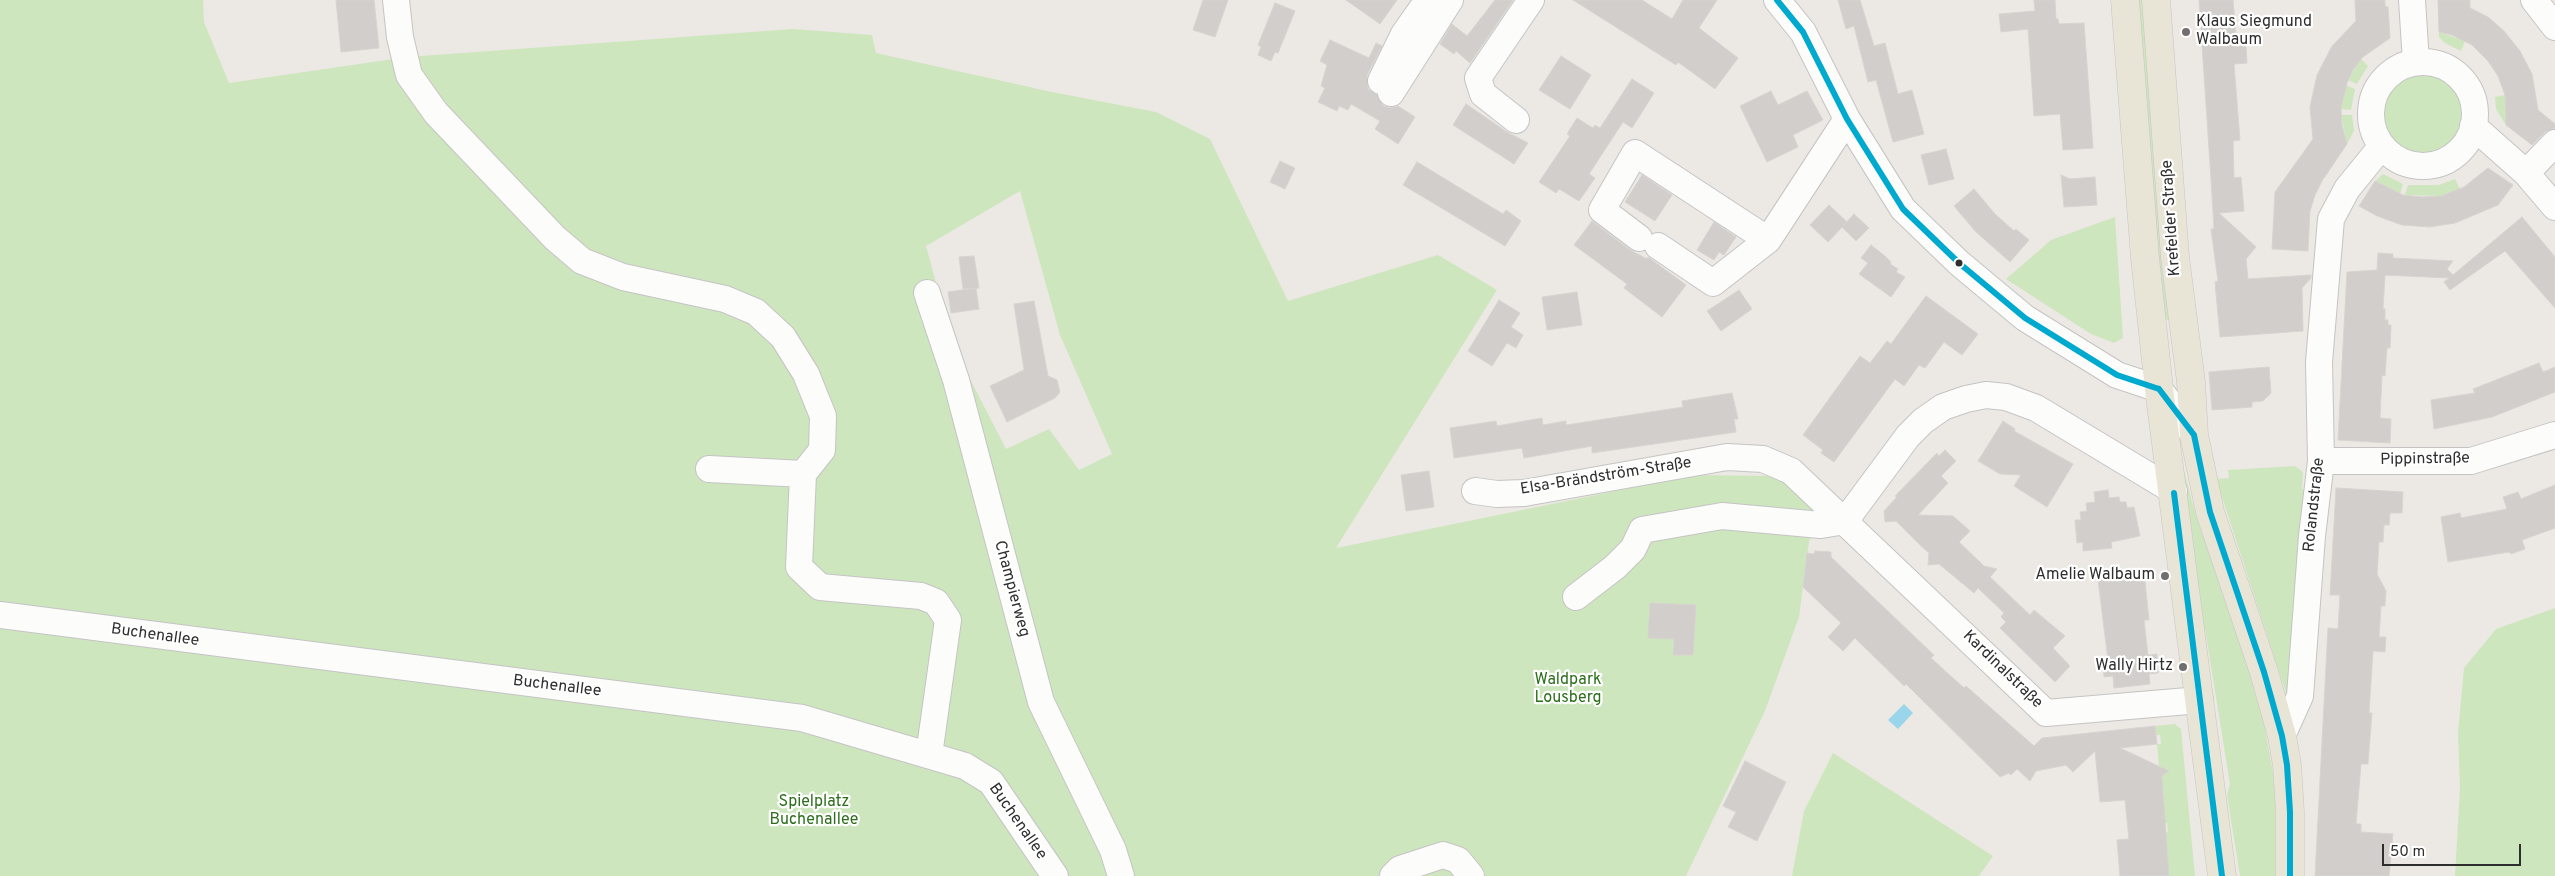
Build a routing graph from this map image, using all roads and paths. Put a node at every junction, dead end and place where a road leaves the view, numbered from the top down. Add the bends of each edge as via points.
1 (396, 0) edge
2 (1428, 0) edge
3 (1450, 0) edge
4 (1530, 0) edge
5 (1777, 0) edge
6 (2125, 0) edge
7 (2156, 0) edge
8 (2412, 0) edge
9 (2534, 0) edge
10 (2555, 27) edge
11 (2416, 62) junction
12 (1848, 119) junction
13 (1516, 120) dead end
14 (2474, 126) junction
15 (2555, 143) edge
16 (2382, 147) junction
17 (2526, 173) junction
18 (2555, 208) edge
19 (1768, 240) junction
20 (926, 293) dead end
21 (2159, 389) junction
22 (2194, 435) junction
23 (2555, 435) edge
24 (2321, 461) junction
25 (709, 469) dead end
26 (803, 474) junction
27 (1475, 490) dead end
28 (2174, 491) junction
29 (1845, 521) junction
30 (1576, 597) dead end
31 (0, 616) edge
32 (2200, 700) junction
33 (2282, 736) junction
34 (929, 754) junction
35 (1055, 876) edge
36 (1121, 876) edge
37 (1394, 876) edge
38 (1471, 876) edge
39 (2222, 876) edge
40 (2290, 876) edge

1 - 26 street via 409,75 436,113 555,238 582,261 623,277 726,299 756,312 783,338 806,374 823,416 822,450
2 - 3 street via 1404,34 1386,87
4 - 13 street via 1478,78 1483,94
5 - 12 street via 1803,32
6 - 21 main road, Krefelder Straße via 2144,248
7 - 22 main road, Krefelder Straße via 2175,257 2191,382
8 - 11 street
9 - 10 street
11 - 14 street via 2444,67 2466,85 2475,111
11 - 16 street via 2388,76 2372,102 2370,118
12 - 19 street
12 - 21 street via 1903,209 1959,263 2015,311 2076,351 2117,375
14 - 16 street via 2468,141 2457,154 2442,163 2426,166 2401,161
14 - 17 street
15 - 17 street
16 - 24 street, Rolandstraße via 2347,189 2331,219 2319,362
17 - 18 street
19 - 19 street via 1635,153 1602,210 1713,283
20 - 36 street, Champierweg via 956,380 1041,702 1113,850
21 - 22 street, Krefelder Straße
21 - 28 main road, Krefelder Straße
22 - 33 main road, Krefelder Straße via 2210,512
23 - 24 street, Pippinstraße via 2471,461
24 - 33 street, Rolandstraße via 2300,696
25 - 26 street
26 - 34 street via 799,566 820,587 921,596 936,602 948,620
27 - 29 street, Elsa-Brändström-Straße via 1497,494 1524,493 1727,457 1763,459 1791,471
28 - 29 street via 2036,408 2006,397 1986,395 1943,407 1923,421 1908,436
28 - 32 main road, Krefelder Straße
29 - 30 street via 1820,525 1722,516 1642,530 1633,550
29 - 32 street, Kardinalstraße via 2046,713
31 - 34 street, Buchenallee via 802,718
32 - 39 main road, Krefelder Straße
33 - 40 main road via 2290,812
34 - 35 street, Buchenallee via 965,766 991,782
37 - 38 street via 1400,869 1444,855 1458,860

